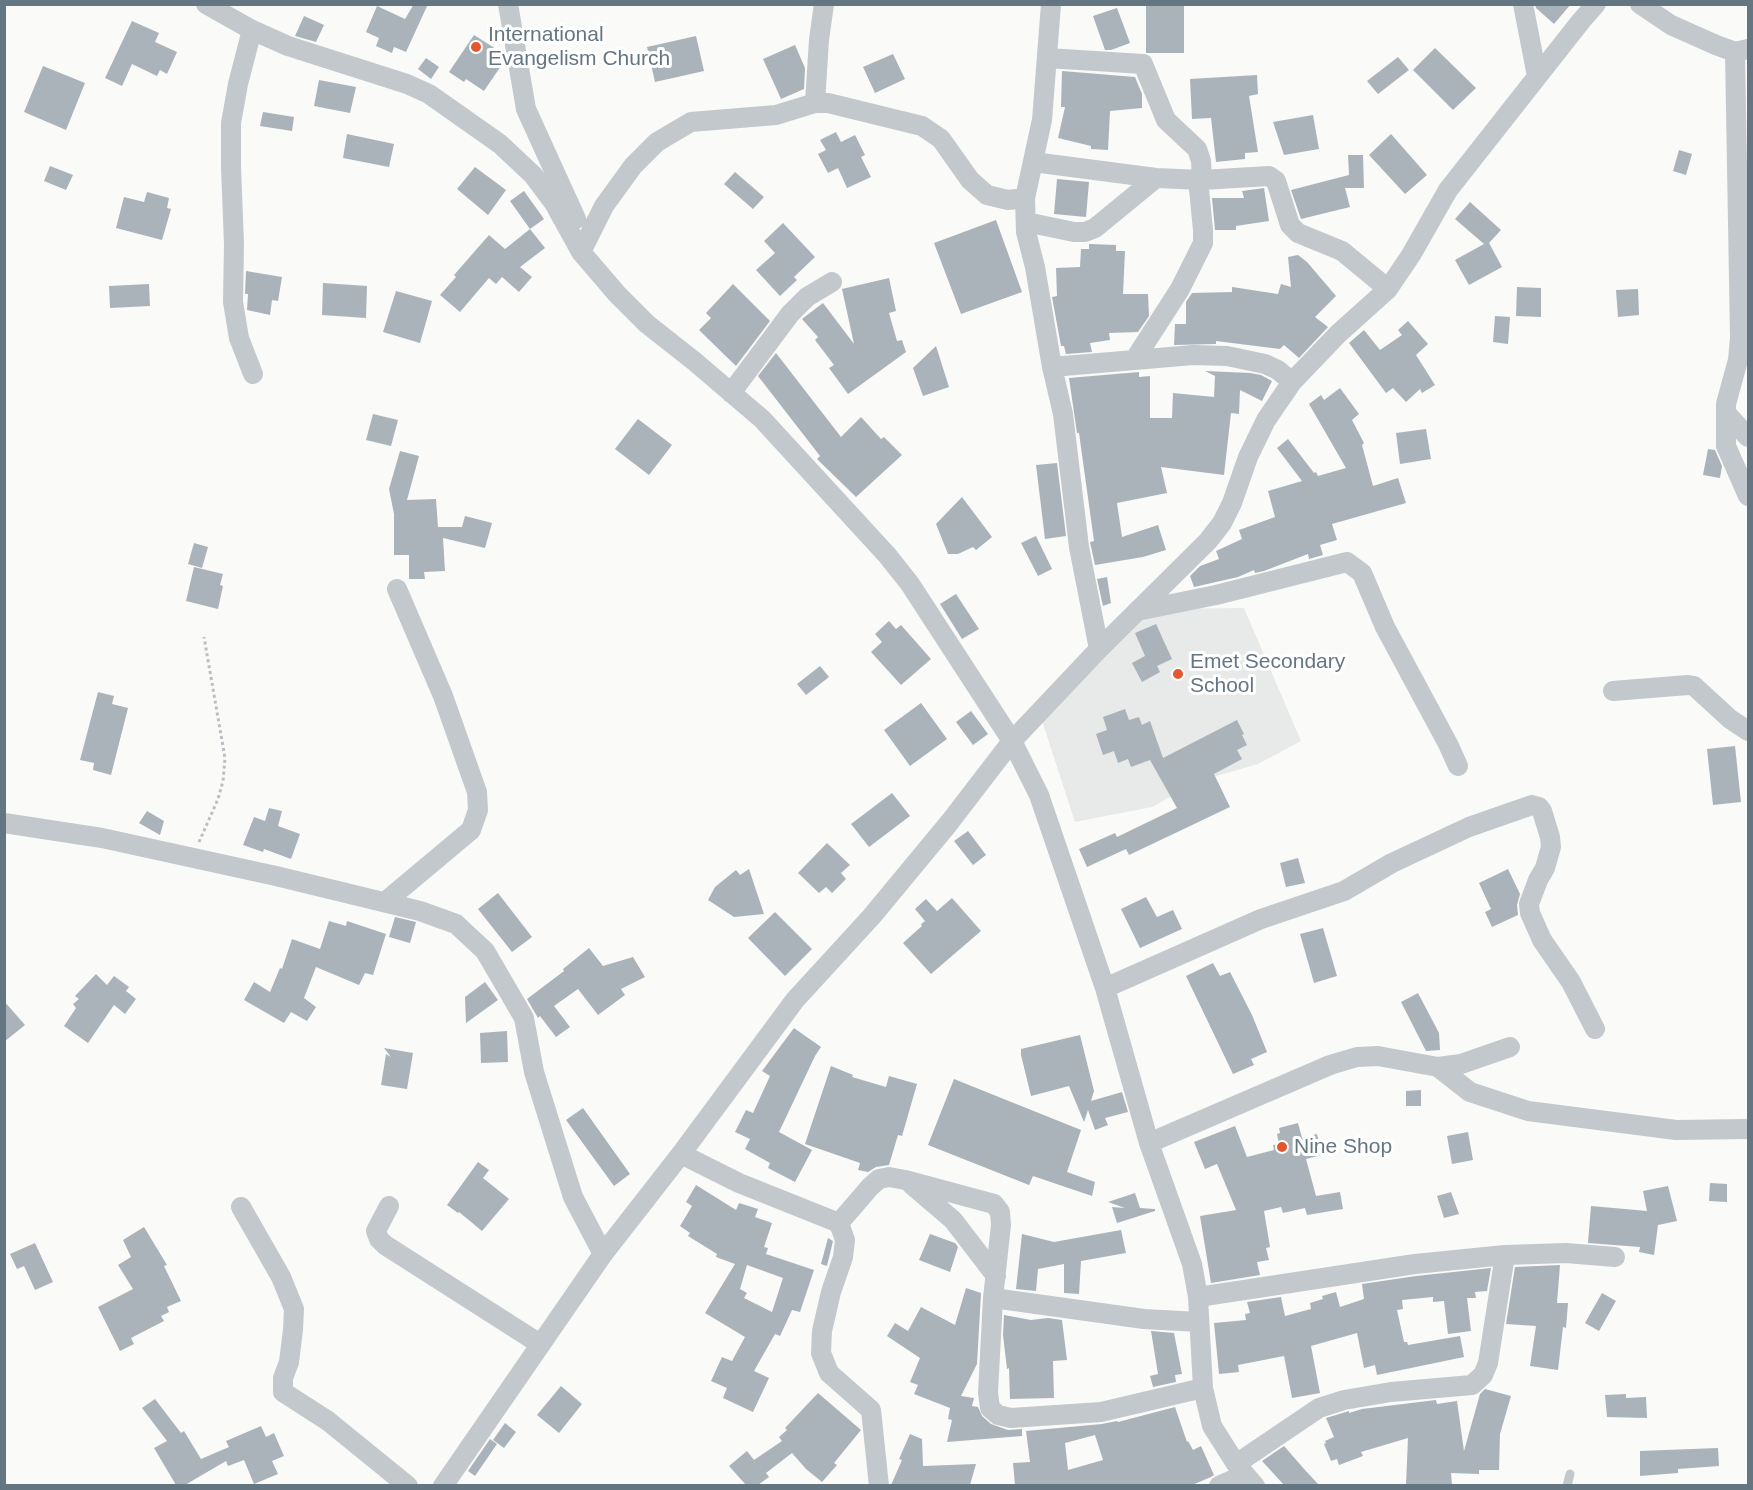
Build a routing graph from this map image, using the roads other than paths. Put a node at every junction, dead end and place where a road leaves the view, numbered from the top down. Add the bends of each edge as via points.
1 (206, 4) edge
2 (508, 4) edge
3 (824, 4) edge
4 (1051, 4) edge
5 (1523, 4) edge
6 (1596, 4) edge
7 (1640, 4) edge
8 (252, 30) junction
9 (1742, 50) edge
10 (1047, 58) junction
11 (1537, 76) junction
12 (815, 103) junction
13 (1033, 162) junction
14 (1156, 178) junction
15 (1200, 180) junction
16 (1025, 198) junction
17 (1026, 222) junction
18 (583, 247) junction
19 (832, 282) dead end
20 (1388, 289) junction
21 (1135, 359) junction
22 (1052, 367) junction
23 (253, 374) dead end
24 (1292, 382) junction
25 (731, 393) junction
26 (1726, 413) junction
27 (1749, 437) edge
28 (1749, 496) edge
29 (397, 590) dead end
30 (1137, 611) junction
31 (1099, 649) junction
32 (1613, 690) dead end
33 (1749, 731) edge
34 (1012, 741) junction
35 (1458, 766) dead end
36 (4, 823) edge
37 (385, 902) junction
38 (1105, 988) junction
39 (1595, 1029) dead end
40 (1510, 1047) dead end
41 (1438, 1067) junction
42 (1749, 1129) edge
43 (1149, 1143) junction
44 (681, 1154) junction
45 (905, 1180) junction
46 (389, 1206) dead end
47 (241, 1208) dead end
48 (838, 1223) junction
49 (603, 1254) junction
50 (1505, 1255) junction
51 (1615, 1257) dead end
52 (996, 1276) junction
53 (1198, 1297) junction
54 (993, 1298) junction
55 (1199, 1322) junction
56 (540, 1344) junction
57 (1203, 1388) junction
58 (1570, 1474) dead end
59 (1245, 1475) edge
60 (408, 1485) edge
61 (443, 1485) edge
62 (879, 1485) edge
63 (1220, 1485) edge
64 (1567, 1485) edge

1 - 8 street
2 - 18 street via 526,110
3 - 12 street
4 - 10 street
5 - 11 street
6 - 11 street
7 - 9 street via 1671,25 1716,45
8 - 18 street via 429,94 500,144 533,175
8 - 23 street via 231,123 231,167 233,302 238,338
9 - 26 street via 1740,337
10 - 13 street via 1042,120
10 - 15 street via 1143,64 1166,120 1197,149
11 - 20 street via 1448,190
12 - 16 street via 922,126 941,139 970,180 987,195 1008,200
12 - 18 street via 776,115 691,122 657,142 633,165 609,198
13 - 14 street
13 - 16 street
14 - 15 street
14 - 17 street via 1085,232
15 - 20 street via 1269,176 1276,181 1290,225 1298,233 1342,251
15 - 21 street via 1203,243 1180,290
16 - 17 street
17 - 22 street
18 - 25 street via 617,294 647,324
19 - 25 street via 807,297 790,314
20 - 24 street
21 - 22 street
21 - 24 street via 1227,356 1265,364
22 - 31 street via 1063,414 1079,547
24 - 30 street via 1266,420 1222,523
25 - 34 street via 762,418 893,562
26 - 27 street
26 - 28 street via 1726,446
29 - 37 street via 444,696 477,792 478,810 471,830
30 - 31 street
30 - 35 street via 1347,562 1362,573 1385,627
31 - 34 street
32 - 33 street via 1694,686
34 - 38 street via 1039,795
34 - 44 street via 872,916 795,1000
36 - 37 street via 102,838
37 - 49 street via 456,924 485,951 524,1018 534,1072 573,1197
38 - 39 street via 1261,919 1344,891 1392,863 1469,827 1532,805 1542,812 1551,847 1529,904 1530,913
38 - 43 street
40 - 41 street via 1461,1064
41 - 42 street via 1470,1092 1528,1111 1676,1130
41 - 43 street via 1378,1056 1357,1057
43 - 53 street via 1192,1264
44 - 48 street via 739,1183
44 - 49 street
45 - 48 street via 879,1179
45 - 52 street via 953,1221
45 - 52 street via 994,1204 1000,1212 1001,1225
46 - 56 street via 376,1231 385,1245
47 - 60 street via 281,1277 294,1309 283,1392 328,1421
48 - 62 street via 845,1240 843,1257 831,1292 820,1353 829,1373 871,1410
49 - 56 street
50 - 51 street via 1566,1253
50 - 53 street via 1415,1264
50 - 59 street via 1488,1363 1483,1375 1472,1385 1391,1392 1319,1408
52 - 54 street
53 - 55 street
54 - 55 street via 1144,1319
54 - 57 street via 988,1393 990,1408 998,1415 1011,1418 1101,1412
55 - 57 street
56 - 61 street
57 - 59 street via 1212,1426
58 - 64 lane
59 - 63 street

